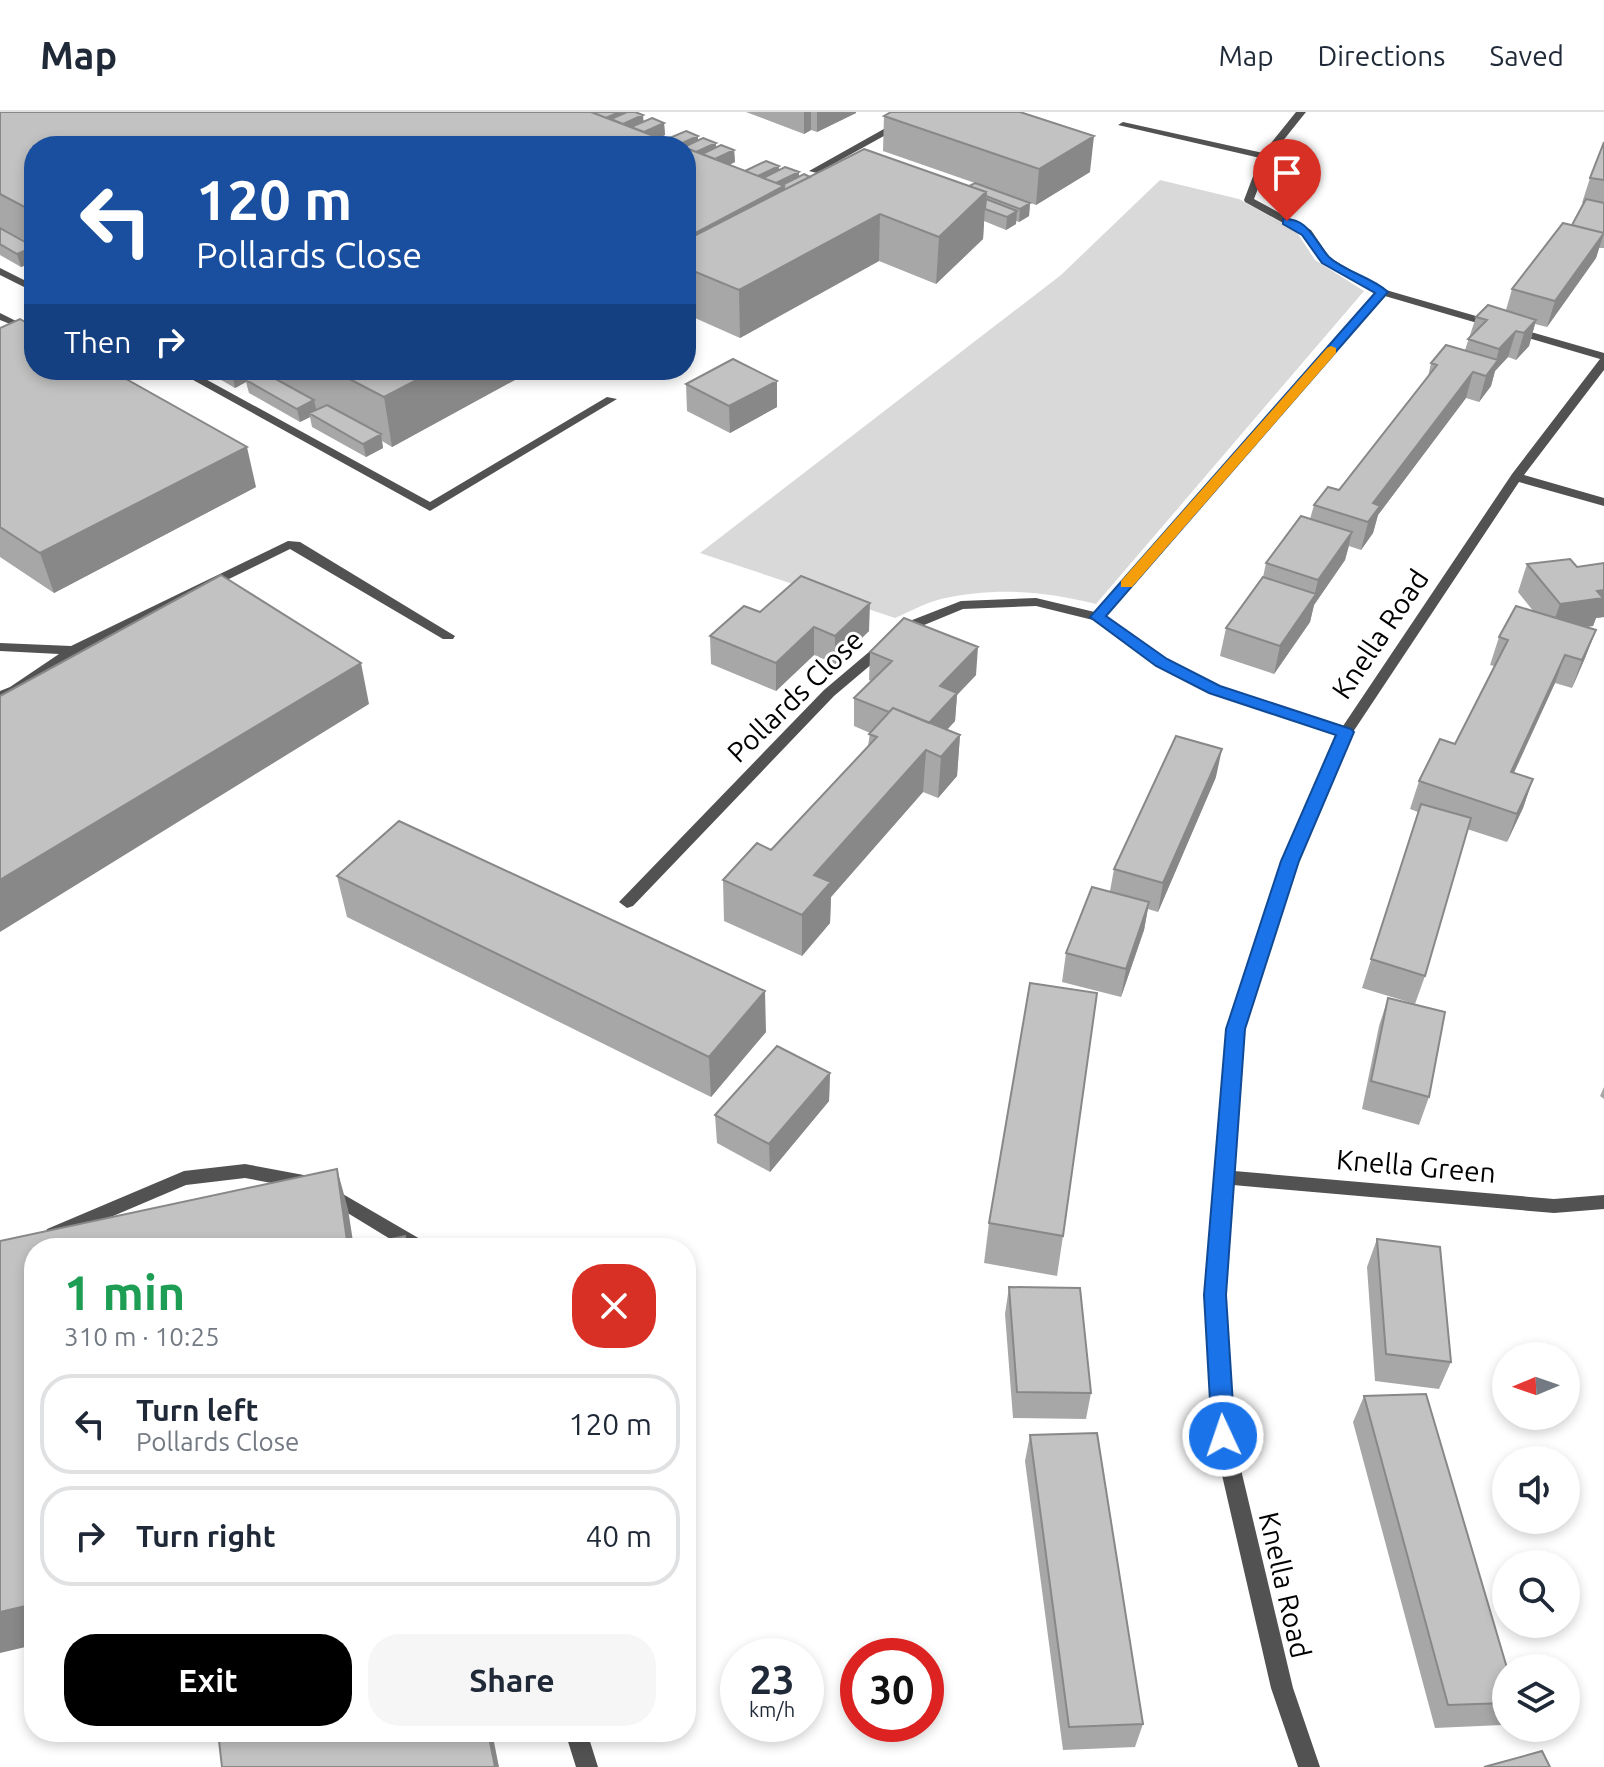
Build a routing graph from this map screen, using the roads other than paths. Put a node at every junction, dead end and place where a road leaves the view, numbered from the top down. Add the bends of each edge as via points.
1 (903, 112) edge
2 (1301, 112) edge
3 (1123, 125) dead end
4 (1265, 156) junction
5 (814, 171) edge
6 (0, 271) edge
7 (24, 284) edge
8 (1382, 292) junction
9 (0, 316) edge
10 (0, 326) edge
11 (1604, 360) edge
12 (199, 380) edge
13 (611, 399) dead end
14 (1516, 477) junction
15 (1604, 502) edge
16 (1098, 617) junction
17 (448, 636) dead end
18 (0, 647) edge
19 (73, 650) junction
20 (0, 696) edge
21 (1346, 732) junction
22 (627, 902) dead end
23 (1223, 1177) junction
24 (1604, 1202) edge
25 (44, 1238) edge
26 (405, 1238) edge
27 (579, 1742) edge
28 (587, 1767) edge
29 (1309, 1767) edge

1 - 5 street via 915,116
2 - 4 street
3 - 4 street
4 - 8 street via 1249,200 1307,232 1326,260
6 - 7 street
8 - 11 street
8 - 16 street
9 - 10 street via 10,321
11 - 14 street, Knella Road
12 - 13 street via 430,507
14 - 15 street
14 - 21 street, Knella Road
16 - 21 street, Pollards Close via 1161,662 1214,689
16 - 22 street, Pollards Close via 1036,602 961,605 907,627 829,693
17 - 19 street via 288,545
18 - 19 street
19 - 20 street
21 - 23 street, Knella Road via 1290,861 1236,1029
23 - 24 street, Knella Green via 1554,1206
23 - 29 street, Knella Road via 1215,1295 1223,1436 1282,1688
25 - 26 street via 184,1178 245,1171 310,1183
27 - 28 street

